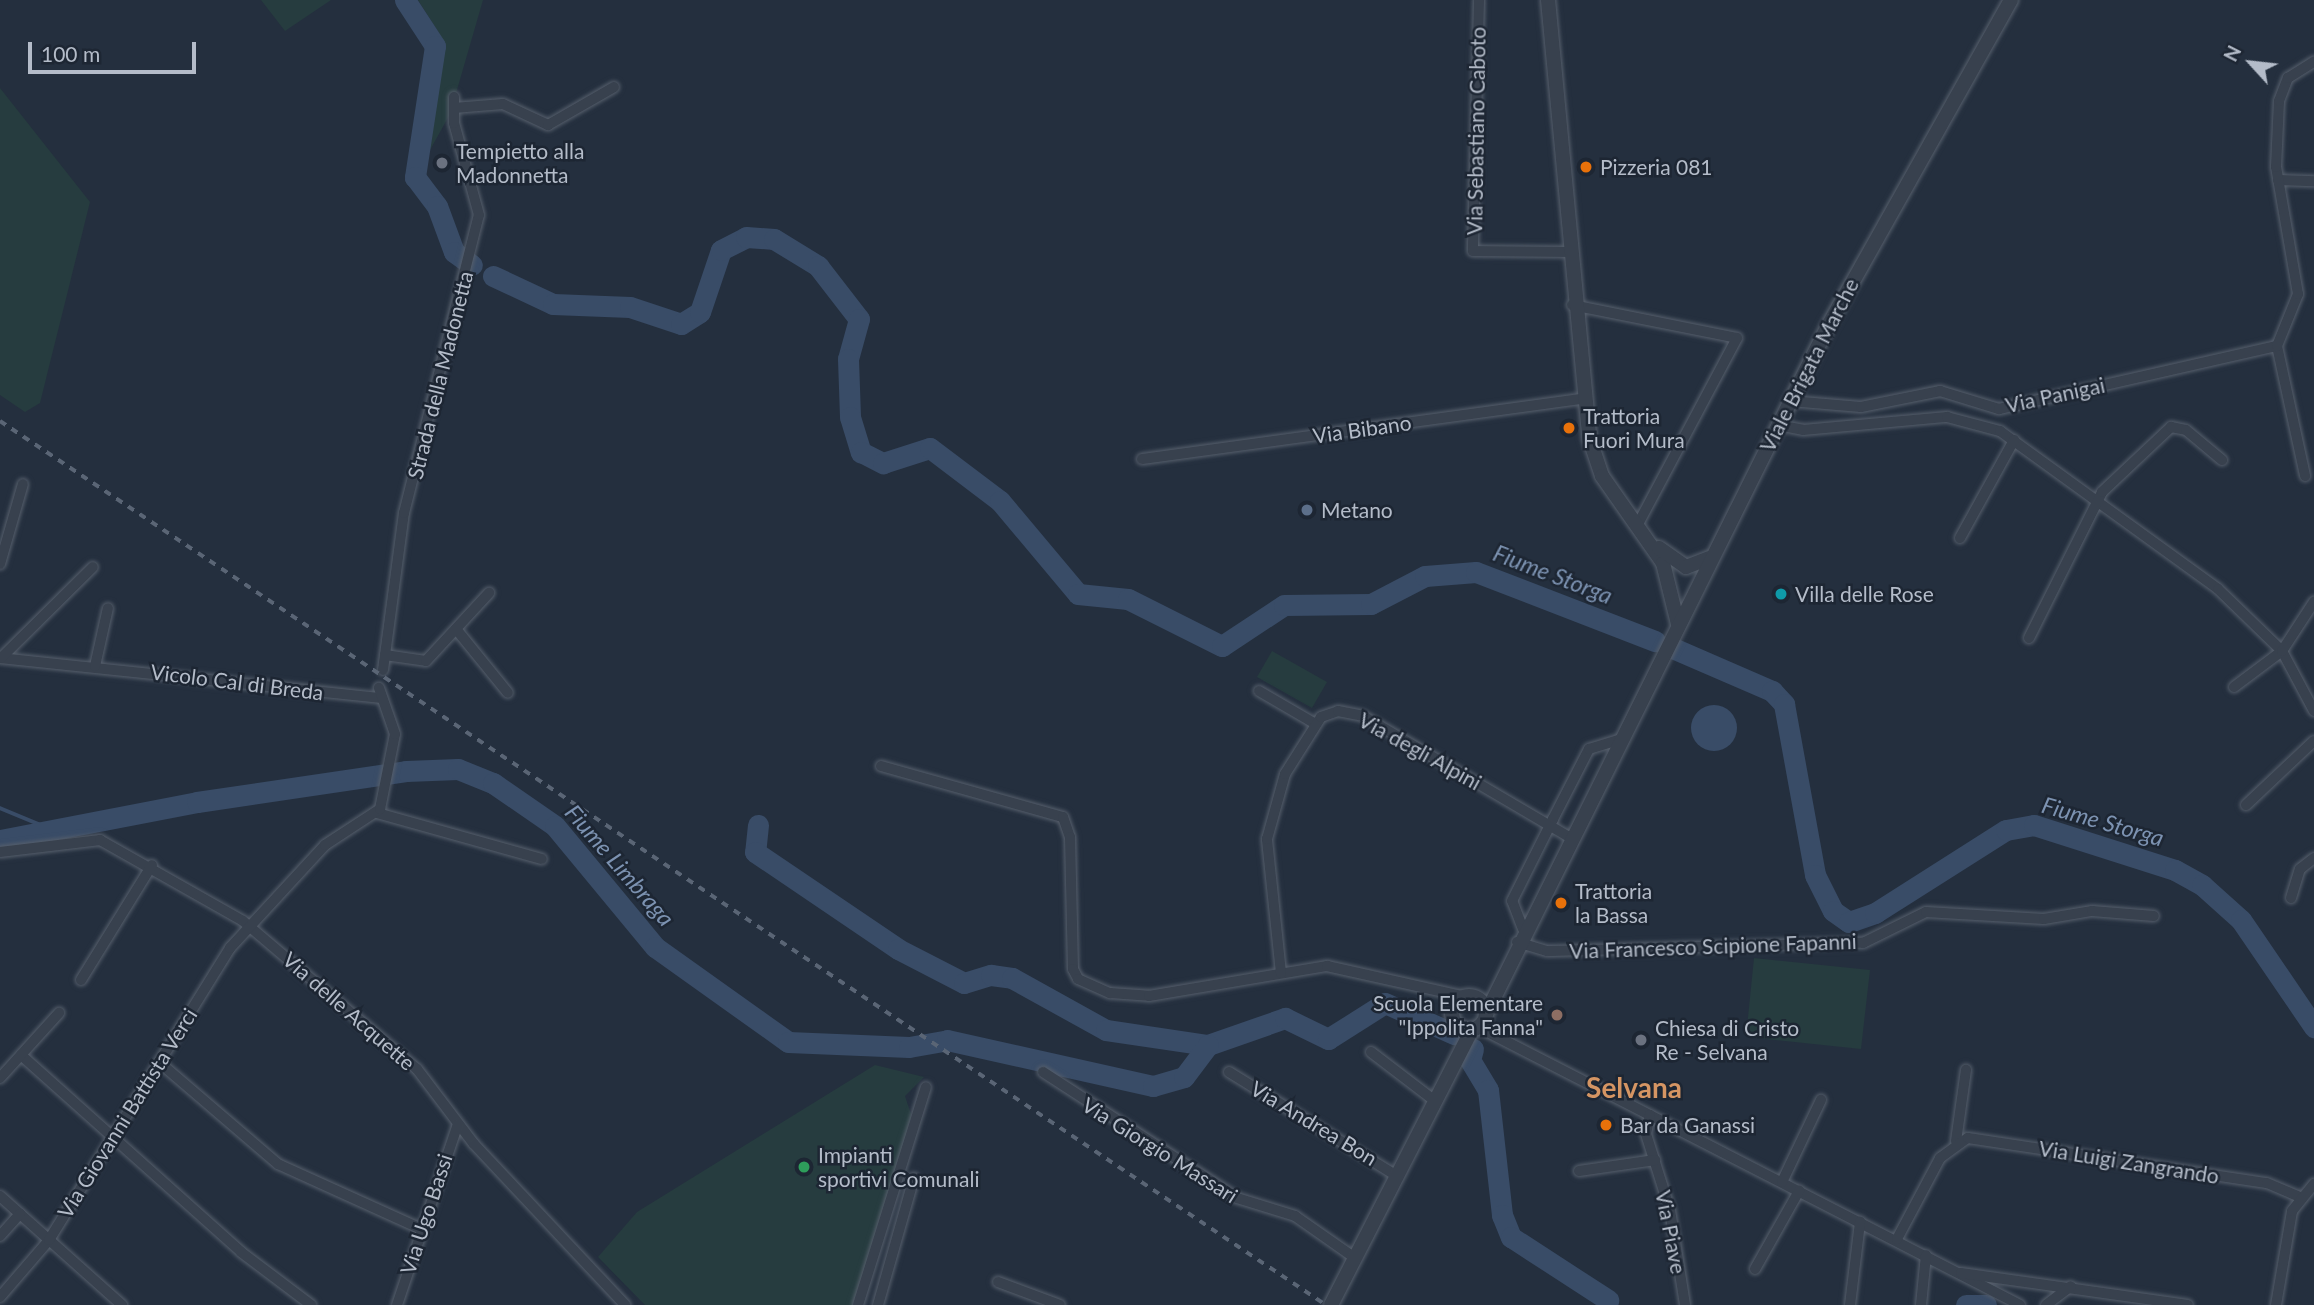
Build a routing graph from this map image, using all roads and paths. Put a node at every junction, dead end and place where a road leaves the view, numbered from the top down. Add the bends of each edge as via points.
1 (1479, 0) edge
2 (1548, 0) edge
3 (2011, 0) edge
4 (2314, 62) edge
5 (614, 87) dead end
6 (2278, 180) junction
7 (2314, 181) edge
8 (1567, 252) junction
9 (1572, 305) junction
10 (2277, 346) junction
11 (1581, 398) junction
12 (1790, 401) junction
13 (1999, 409) junction
14 (1778, 425) junction
15 (1987, 425) junction
16 (2014, 440) junction
17 (1142, 459) dead end
18 (2222, 460) dead end
19 (2305, 476) dead end
20 (23, 484) dead end
21 (2098, 501) junction
22 (1638, 524) junction
23 (1960, 538) dead end
24 (1650, 540) junction
25 (1712, 556) junction
26 (1669, 558) junction
27 (0, 564) edge
28 (93, 567) dead end
29 (1672, 587) junction
30 (489, 593) dead end
31 (1693, 593) junction
32 (2314, 602) edge
33 (108, 608) dead end
34 (1678, 624) junction
35 (456, 629) junction
36 (2029, 638) dead end
37 (2282, 651) junction
38 (385, 655) junction
39 (1, 658) edge
40 (96, 666) junction
41 (383, 670) dead end
42 (2234, 687) dead end
43 (1259, 691) dead end
44 (508, 693) dead end
45 (2314, 711) edge
46 (1314, 723) junction
47 (1621, 738) junction
48 (2314, 741) edge
49 (881, 766) dead end
50 (2246, 805) dead end
51 (377, 813) junction
52 (1549, 825) junction
53 (1569, 837) junction
54 (0, 852) edge
55 (2314, 858) edge
56 (542, 859) dead end
57 (152, 864) junction
58 (2291, 898) dead end
59 (2154, 916) dead end
60 (249, 926) junction
61 (1518, 939) junction
62 (1281, 974) junction
63 (82, 980) dead end
64 (1467, 999) junction
65 (59, 1013) dead end
66 (1479, 1025) junction
67 (1371, 1052) dead end
68 (21, 1055) junction
69 (159, 1062) junction
70 (1966, 1070) dead end
71 (1043, 1072) dead end
72 (1229, 1072) dead end
73 (0, 1078) edge
74 (926, 1087) dead end
75 (1821, 1100) dead end
76 (1435, 1101) junction
77 (1650, 1115) junction
78 (458, 1124) junction
79 (111, 1138) junction
80 (1956, 1141) junction
81 (1655, 1160) junction
82 (1579, 1171) dead end
83 (1397, 1176) junction
84 (914, 1178) dead end
85 (1782, 1182) junction
86 (2314, 1184) edge
87 (1799, 1191) junction
88 (0, 1196) edge
89 (2300, 1198) junction
90 (20, 1213) junction
91 (1860, 1222) junction
92 (421, 1229) junction
93 (0, 1236) edge
94 (1897, 1239) junction
95 (49, 1240) junction
96 (1926, 1255) junction
97 (1355, 1258) junction
98 (1755, 1269) dead end
99 (1958, 1273) junction
100 (2024, 1278) junction
101 (998, 1282) dead end
102 (2071, 1286) junction
103 (2003, 1295) junction
104 (0, 1297) edge
105 (115, 1303) edge
106 (2050, 1303) edge
107 (312, 1305) edge
108 (397, 1305) edge
109 (625, 1305) edge
110 (858, 1305) edge
111 (878, 1305) edge
112 (1060, 1305) edge
113 (1331, 1305) edge
114 (1685, 1305) edge
115 (1850, 1305) edge
116 (1921, 1305) edge
117 (2020, 1305) edge
118 (2189, 1305) edge
119 (2276, 1305) edge

1 - 8 street, Via Sebastiano Caboto via 1473,251
2 - 8 street
3 - 12 street, Viale Brigata Marche
4 - 6 street via 2296,70 2283,88
5 - 38 street, Strada della Madonetta via 548,125 503,104 454,102 479,215 404,513
6 - 7 street
6 - 10 street via 2298,294
8 - 9 street
9 - 11 street
9 - 22 street via 1737,338
10 - 13 street, Via Panigai
10 - 19 street
11 - 17 street, Via Bibano
11 - 22 street via 1602,476
12 - 13 street, Via Panigai via 1861,407 1940,391
12 - 14 street, Viale Brigata Marche
13 - 15 street
14 - 15 street via 1803,430 1936,416
14 - 25 street, Viale Brigata Marche
15 - 16 street
16 - 21 street
16 - 23 street
18 - 21 street via 2186,430 2171,427
20 - 27 street
21 - 36 street
21 - 37 street via 2218,589
22 - 24 street
24 - 26 street
24 - 29 street
25 - 26 street via 1686,567
25 - 31 street, Viale Brigata Marche
26 - 31 street
28 - 39 street, Vicolo Cal di Breda
29 - 31 street
29 - 34 street
30 - 35 street
31 - 34 street, Viale Brigata Marche
32 - 37 street
33 - 40 street
34 - 47 street, Viale Brigata Marche
35 - 38 street via 426,661
35 - 44 street
37 - 42 street
37 - 45 street
38 - 41 street, Strada della Madonetta
39 - 40 street, Vicolo Cal di Breda
40 - 51 street, Vicolo Cal di Breda via 379,693 394,729 390,779
43 - 46 street
46 - 52 street, Via degli Alpini via 1338,711 1363,716
46 - 62 street via 1285,774 1267,839
47 - 52 street via 1589,749
47 - 53 street, Viale Brigata Marche
48 - 50 street
49 - 62 street via 1065,820 1073,969 1083,982 1139,997
51 - 56 street
51 - 60 street via 334,837
52 - 53 street, Via degli Alpini
52 - 61 street via 1513,897
53 - 61 street, Viale Brigata Marche
54 - 57 street, Via delle Acquette via 91,838
55 - 58 street via 2304,863
57 - 60 street, Via delle Acquette
57 - 63 street
59 - 61 street, Via Francesco Scipione Fapanni via 2092,912 2044,919 1926,912 1863,943 1547,951
60 - 69 street, Via Giovanni Battista Verci
60 - 78 street, Via delle Acquette via 410,1062
61 - 64 street, Viale Brigata Marche
61 - 66 street, Viale Brigata Marche
62 - 64 street via 1327,966 1443,987
64 - 66 street
64 - 66 street via 1453,1017
65 - 68 street
66 - 76 street, Viale Brigata Marche
66 - 77 street
67 - 76 street
68 - 73 street
68 - 79 street
69 - 79 street, Via Giovanni Battista Verci
69 - 92 street via 278,1164
70 - 80 street
71 - 97 street, Via Giorgio Massari via 1237,1198 1295,1216
72 - 83 street, Via Andrea Bon
74 - 110 street
75 - 85 street
76 - 83 street, Viale Brigata Marche
77 - 81 street, Via Piave via 1646,1134
77 - 85 street
78 - 92 street, Via Ugo Bassi
78 - 109 street, Via delle Acquette
79 - 95 street, Via Giovanni Battista Verci
79 - 107 street
80 - 89 street, Via Luigi Zangrando via 2267,1183
80 - 94 street
81 - 82 street, Via Piave
81 - 114 street, Via Piave
83 - 97 street, Viale Brigata Marche
84 - 111 street
85 - 87 street
86 - 89 street
87 - 91 street
87 - 98 street
88 - 90 street
89 - 119 street via 2290,1217
90 - 93 street
90 - 95 street
91 - 94 street
91 - 115 street
92 - 108 street, Via Ugo Bassi
94 - 96 street
95 - 104 street, Via Giovanni Battista Verci
95 - 105 street
96 - 99 street
96 - 116 street
97 - 113 street, Viale Brigata Marche
99 - 100 street
99 - 103 street
100 - 102 street
100 - 103 street via 2007,1281
101 - 112 street
102 - 106 street
102 - 118 street
103 - 117 street

